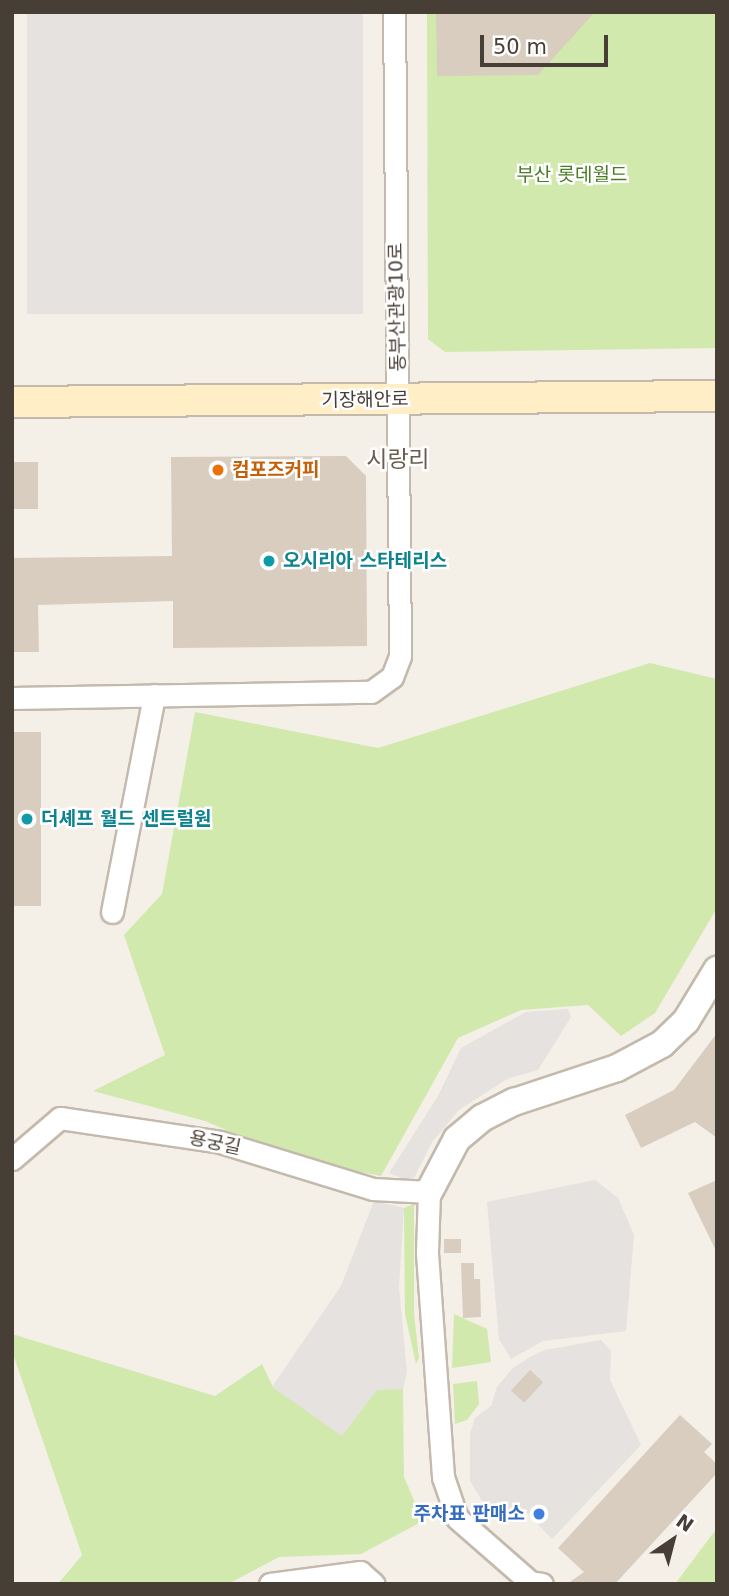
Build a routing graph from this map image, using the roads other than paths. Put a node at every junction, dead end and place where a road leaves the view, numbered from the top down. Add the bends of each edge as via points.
1 (394, 12) edge
2 (717, 396) edge
3 (400, 400) junction
4 (12, 402) edge
5 (154, 695) junction
6 (12, 698) edge
7 (112, 912) dead end
8 (717, 970) edge
9 (12, 1159) edge
10 (429, 1192) junction
11 (533, 1583) edge
12 (270, 1584) edge
13 (374, 1584) edge

1 - 3 street, 동부산관광10로
2 - 3 main road, 기장해안로
3 - 4 main road, 기장해안로
3 - 5 street, 동부산관광10로 via 400,656 392,677 371,692
5 - 6 street, 동부산관광10로
5 - 7 street
8 - 10 street via 686,1021 662,1044 617,1068 514,1102 482,1118 457,1139
9 - 10 street, 용궁길 via 61,1118 220,1142 373,1189
10 - 11 street via 427,1253 443,1477 457,1518
12 - 13 street via 360,1572

